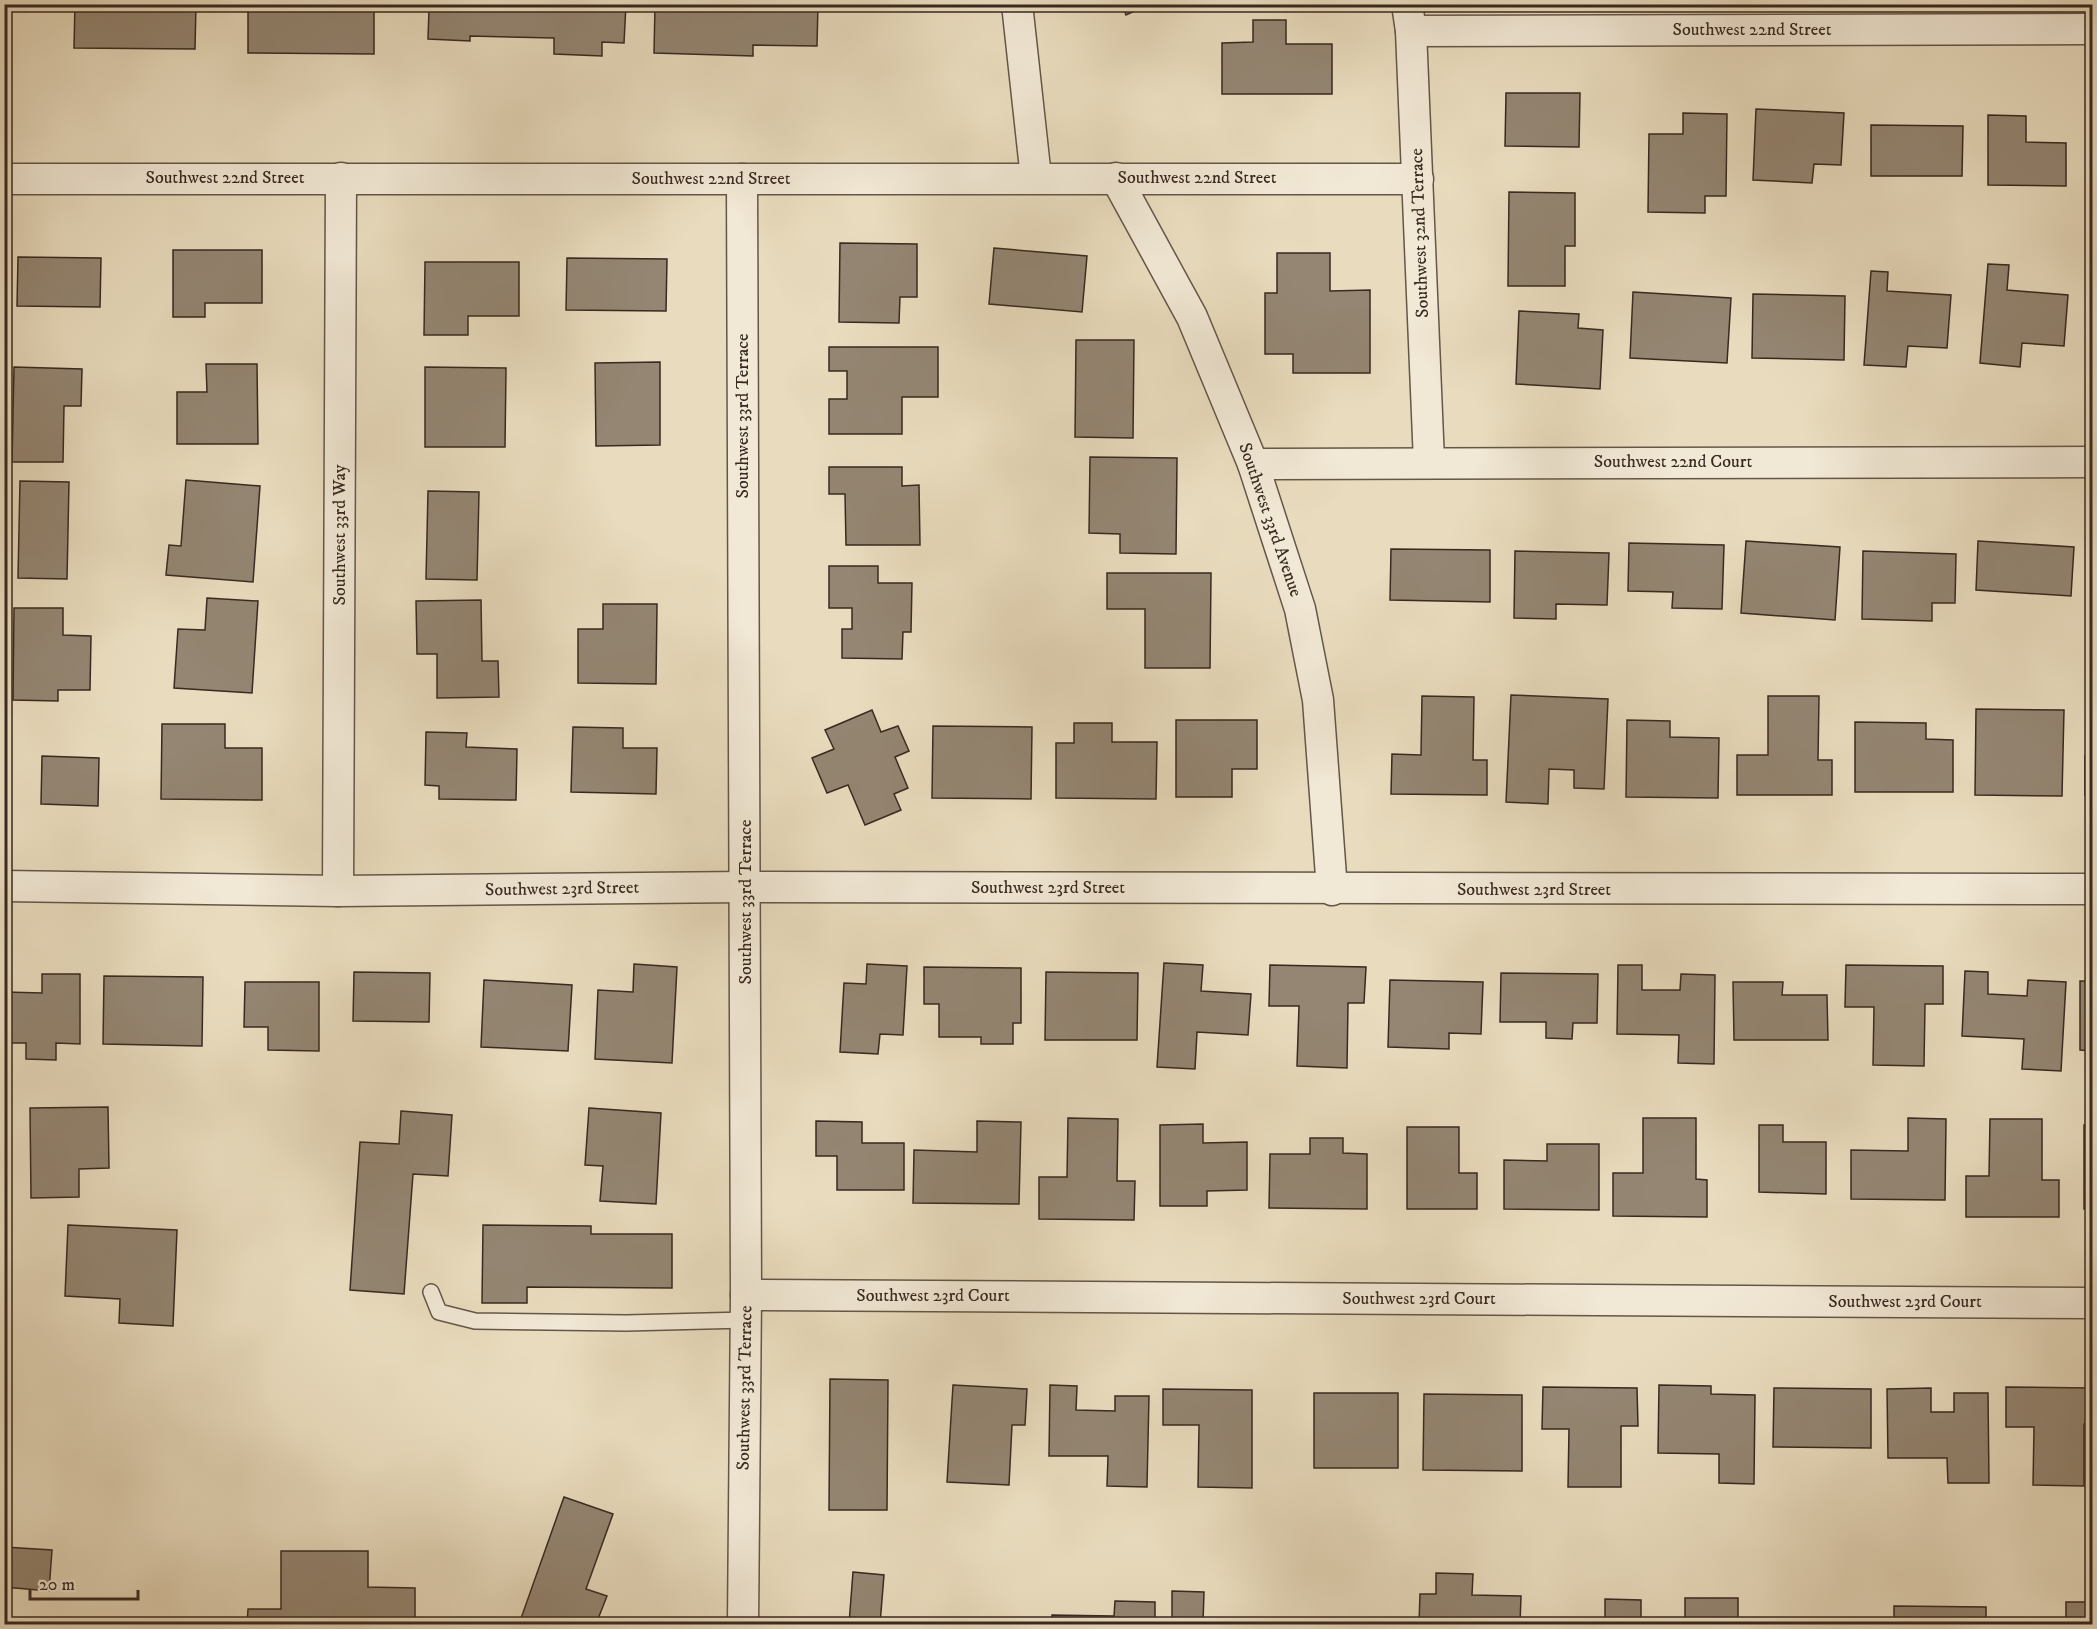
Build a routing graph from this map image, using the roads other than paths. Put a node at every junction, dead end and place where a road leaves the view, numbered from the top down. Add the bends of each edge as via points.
1 (1017, 4) edge
2 (1409, 18) edge
3 (2092, 29) edge
4 (341, 178) junction
5 (1036, 178) junction
6 (1116, 178) junction
7 (1418, 178) junction
8 (4, 179) edge
9 (742, 179) junction
10 (1429, 462) junction
11 (2092, 462) edge
12 (1252, 464) junction
13 (4, 886) edge
14 (746, 887) junction
15 (2092, 889) edge
16 (1332, 890) junction
17 (338, 891) junction
18 (431, 1292) dead end
19 (2092, 1303) edge
20 (746, 1308) junction
21 (743, 1624) edge

1 - 5 street
2 - 3 street, Southwest 22nd Street
2 - 7 street, Southwest 32nd Terrace
4 - 8 street, Southwest 22nd Street
4 - 9 street, Southwest 22nd Street
4 - 17 street, Southwest 33rd Way
5 - 6 street, Southwest 22nd Street
5 - 9 street, Southwest 22nd Street
6 - 7 street, Southwest 22nd Street
6 - 12 street, Southwest 33rd Avenue via 1192,317
7 - 10 street, Southwest 32nd Terrace
9 - 14 street, Southwest 33rd Terrace
10 - 11 street, Southwest 22nd Court
10 - 12 street, Southwest 22nd Court
12 - 16 street, Southwest 33rd Avenue via 1300,609 1318,700
13 - 17 street, Southwest 23rd Street
14 - 16 street, Southwest 23rd Street
14 - 17 street, Southwest 23rd Street
14 - 20 street, Southwest 33rd Terrace
15 - 16 street, Southwest 23rd Street
18 - 20 lane via 439,1312 475,1321 626,1323
19 - 20 street, Southwest 23rd Court
20 - 21 street, Southwest 33rd Terrace

